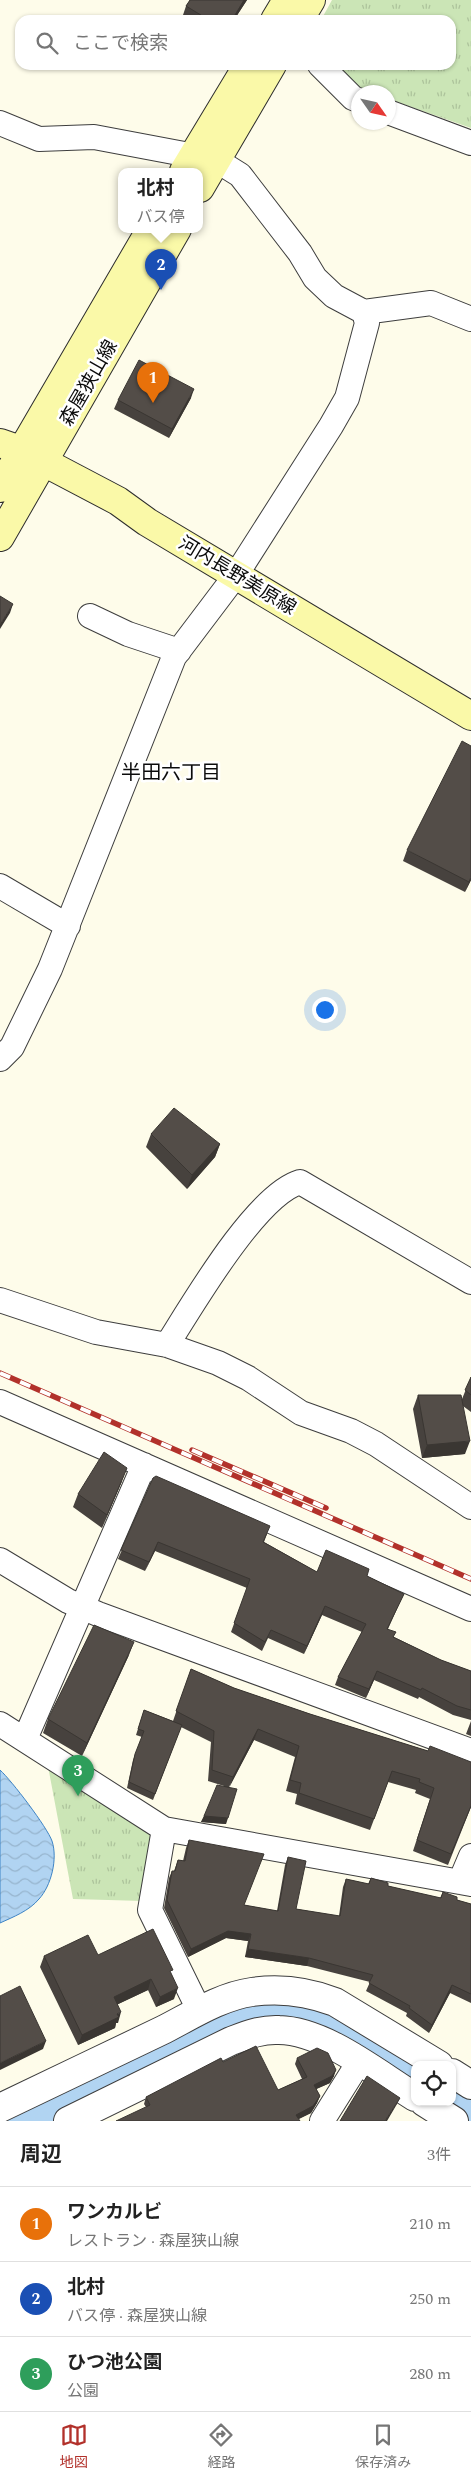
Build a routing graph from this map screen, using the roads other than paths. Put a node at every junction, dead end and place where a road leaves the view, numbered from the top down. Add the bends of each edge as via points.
1 (287, 0) edge
2 (311, 0) edge
3 (278, 15) edge
4 (302, 15) edge
5 (245, 70) edge
6 (268, 70) edge
7 (325, 70) edge
8 (351, 96) edge
9 (396, 115) edge
10 (0, 123) edge
11 (471, 144) edge
12 (198, 162) edge
13 (149, 233) edge
14 (174, 233) edge
15 (364, 312) junction
16 (471, 319) edge
17 (22, 452) edge
18 (0, 488) edge
19 (0, 537) edge
20 (236, 575) junction
21 (90, 616) dead end
22 (179, 652) junction
23 (469, 712) edge
24 (0, 886) edge
25 (68, 926) junction
26 (1, 1055) edge
27 (469, 1277) edge
28 (0, 1300) edge
29 (167, 1345) junction
30 (0, 1402) edge
31 (144, 1465) junction
32 (471, 1507) edge
33 (0, 1560) edge
34 (82, 1607) junction
35 (471, 1609) edge
36 (0, 1724) edge
37 (25, 1739) junction
38 (471, 1751) edge
39 (164, 1829) junction
40 (471, 1856) edge
41 (465, 1883) edge
42 (200, 2012) junction
43 (432, 2061) edge
44 (359, 2062) junction
45 (456, 2076) edge
46 (471, 2085) edge
47 (411, 2094) edge
48 (430, 2106) edge
49 (0, 2108) edge
50 (68, 2121) edge
51 (322, 2121) edge
52 (454, 2121) edge

1 - 3 main road
2 - 4 main road
5 - 12 main road
6 - 12 main road
7 - 8 street
9 - 11 street
10 - 12 street via 39,139 94,137
12 - 15 street via 240,175 316,278 334,296
13 - 17 main road, 森屋狭山線
14 - 17 main road, 森屋狭山線
15 - 16 street via 431,303
15 - 20 street via 366,323 347,398
17 - 18 main road, 森屋狭山線
17 - 19 main road, 森屋狭山線
17 - 20 main road, 河内長野美原線 via 118,501
20 - 22 street
20 - 23 main road, 河内長野美原線
21 - 22 street via 135,637
22 - 25 street via 174,657
24 - 25 street
25 - 26 street via 12,1047
27 - 29 street via 300,1182 288,1186 249,1222
28 - 29 street via 96,1332
29 - 32 street via 218,1363 248,1378 301,1413 376,1444
30 - 31 street
31 - 34 street
31 - 35 street
33 - 34 street
34 - 37 street
34 - 38 street
36 - 37 street
37 - 39 street
39 - 41 street
39 - 42 street via 150,1910
40 - 41 street
42 - 43 street via 252,1992 285,1991 316,1995 346,2008
42 - 49 street
44 - 47 street
44 - 50 street via 322,2040 299,2032 255,2032
44 - 51 street
45 - 46 street
48 - 52 street

